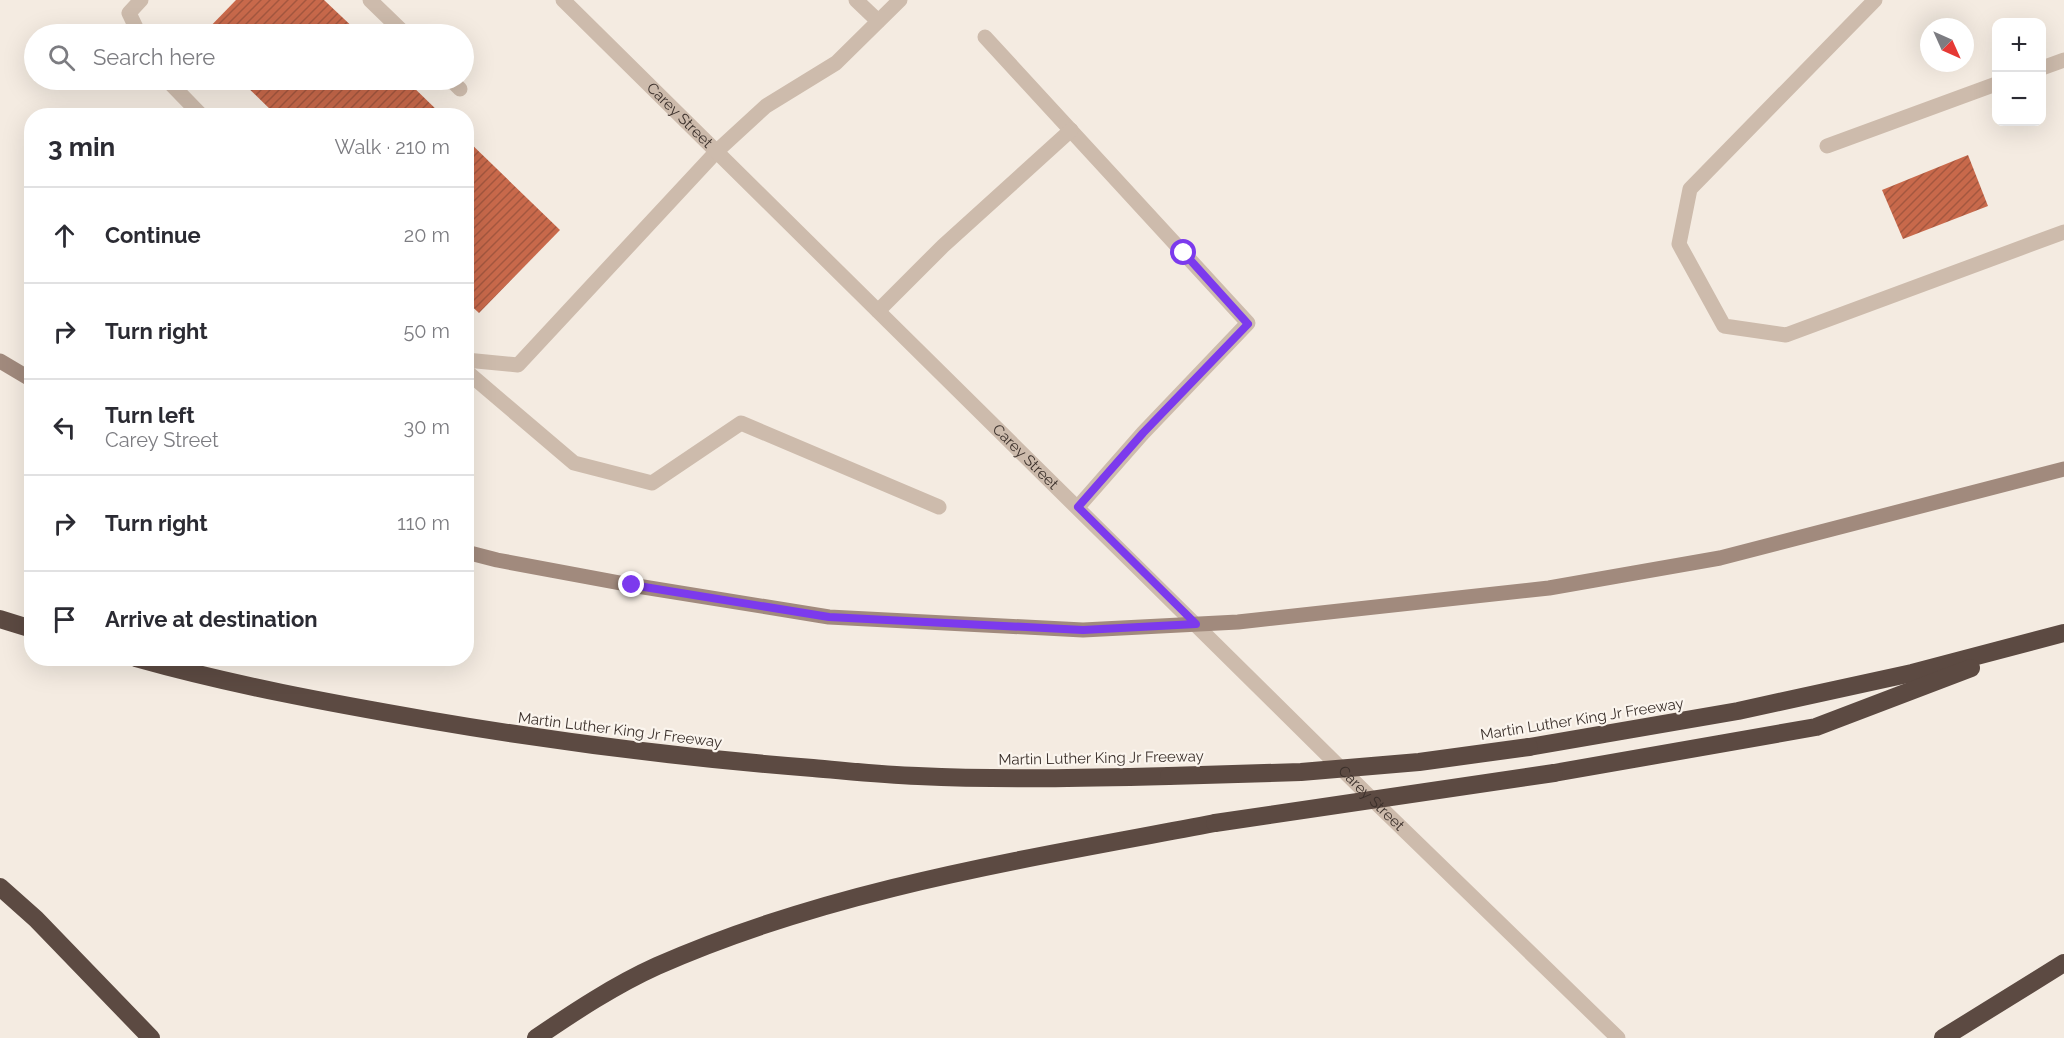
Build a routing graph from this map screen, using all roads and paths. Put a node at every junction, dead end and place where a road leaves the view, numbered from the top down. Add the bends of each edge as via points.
1 (141, 0) edge
2 (370, 0) edge
3 (563, 0) edge
4 (856, 0) edge
5 (900, 0) edge
6 (1875, 0) edge
7 (878, 21) junction
8 (134, 24) edge
9 (395, 24) edge
10 (985, 36) dead end
11 (2064, 60) edge
12 (2046, 67) edge
13 (1992, 85) edge
14 (177, 90) edge
15 (194, 108) edge
16 (1071, 130) junction
17 (1827, 146) dead end
18 (717, 151) junction
19 (2064, 232) edge
20 (878, 311) junction
21 (0, 361) edge
22 (474, 361) edge
23 (24, 375) edge
24 (474, 378) edge
25 (2064, 469) edge
26 (939, 507) dead end
27 (1078, 507) junction
28 (474, 554) edge
29 (0, 619) edge
30 (1196, 624) junction
31 (24, 626) edge
32 (2058, 635) edge
33 (164, 666) edge
34 (0, 886) edge
35 (2064, 963) edge
36 (151, 1038) edge
37 (536, 1038) edge
38 (1618, 1038) edge
39 (1943, 1038) edge

1 - 8 street via 129,13
2 - 9 street
3 - 18 street, Carey Street
4 - 7 street
5 - 7 street
6 - 19 street via 1689,189 1679,244 1724,326 1786,334
7 - 18 street via 836,63 766,106
10 - 16 street
11 - 12 street
13 - 17 street
14 - 15 street
16 - 20 street
16 - 27 street via 1248,324
18 - 20 street, Carey Street
18 - 22 street via 518,365
20 - 27 street, Carey Street
21 - 23 main road
24 - 26 street via 574,463 652,483 741,423
25 - 30 main road via 1709,560 1549,588
27 - 30 street, Carey Street
28 - 30 main road via 620,583 829,617 1083,630
29 - 31 highway
30 - 38 street, Carey Street
32 - 33 highway, Martin Luther King Jr Freeway, bridge via 1912,673 1738,711 1529,747 1312,771 1049,779 916,776 690,757 494,731 322,702
32 - 37 highway, bridge via 1816,727 1554,773 1215,823 878,891 736,933 655,968 572,1013
34 - 36 highway
35 - 39 highway

